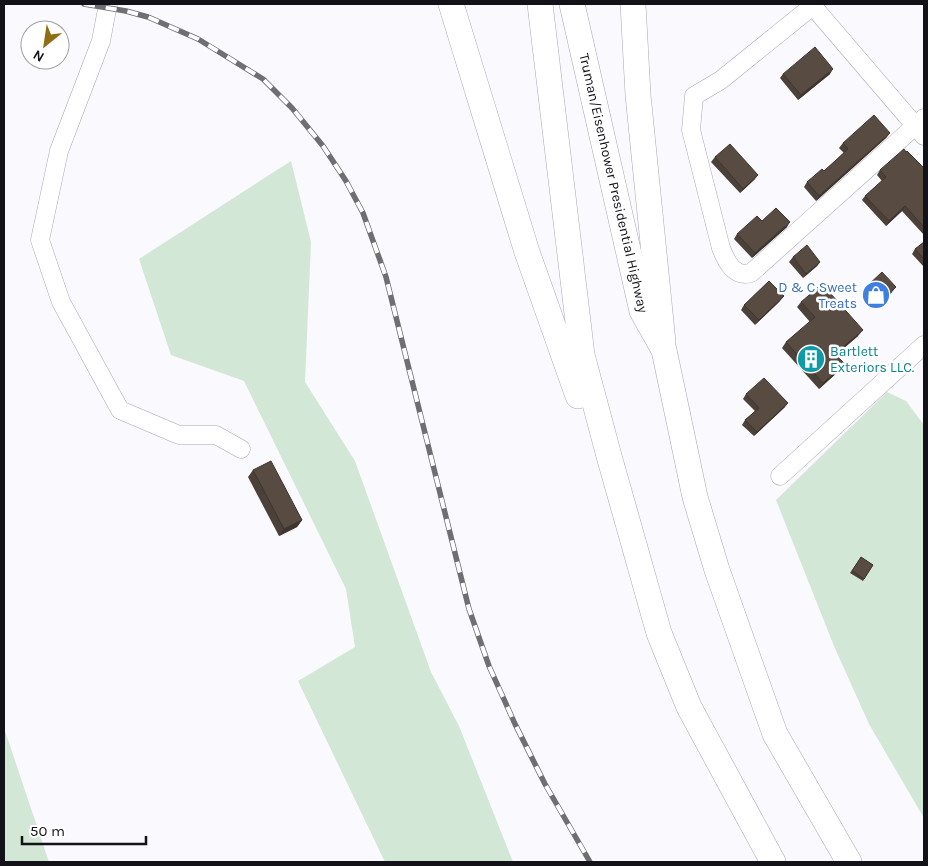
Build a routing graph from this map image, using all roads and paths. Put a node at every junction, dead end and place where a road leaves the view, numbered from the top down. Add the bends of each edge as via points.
1 (108, 4) edge
2 (451, 4) edge
3 (540, 4) edge
4 (572, 4) edge
5 (633, 4) edge
6 (813, 4) edge
7 (921, 126) edge
8 (924, 345) edge
9 (664, 350) junction
10 (241, 449) dead end
11 (780, 476) dead end
12 (638, 564) junction
13 (773, 862) edge
14 (848, 862) edge

1 - 10 street via 101,41 58,151 40,240 61,302 120,410 179,435 216,435
2 - 12 highway via 527,252
3 - 12 highway via 582,355
4 - 9 highway, Truman/Eisenhower Presidential Highway via 642,310
5 - 9 highway via 638,96
6 - 7 street
6 - 7 street via 721,80 694,96 691,130 728,264 737,272 751,273
8 - 11 street
9 - 14 highway, Truman/Eisenhower Presidential Highway via 694,497 776,734
12 - 13 highway via 659,633 689,707

